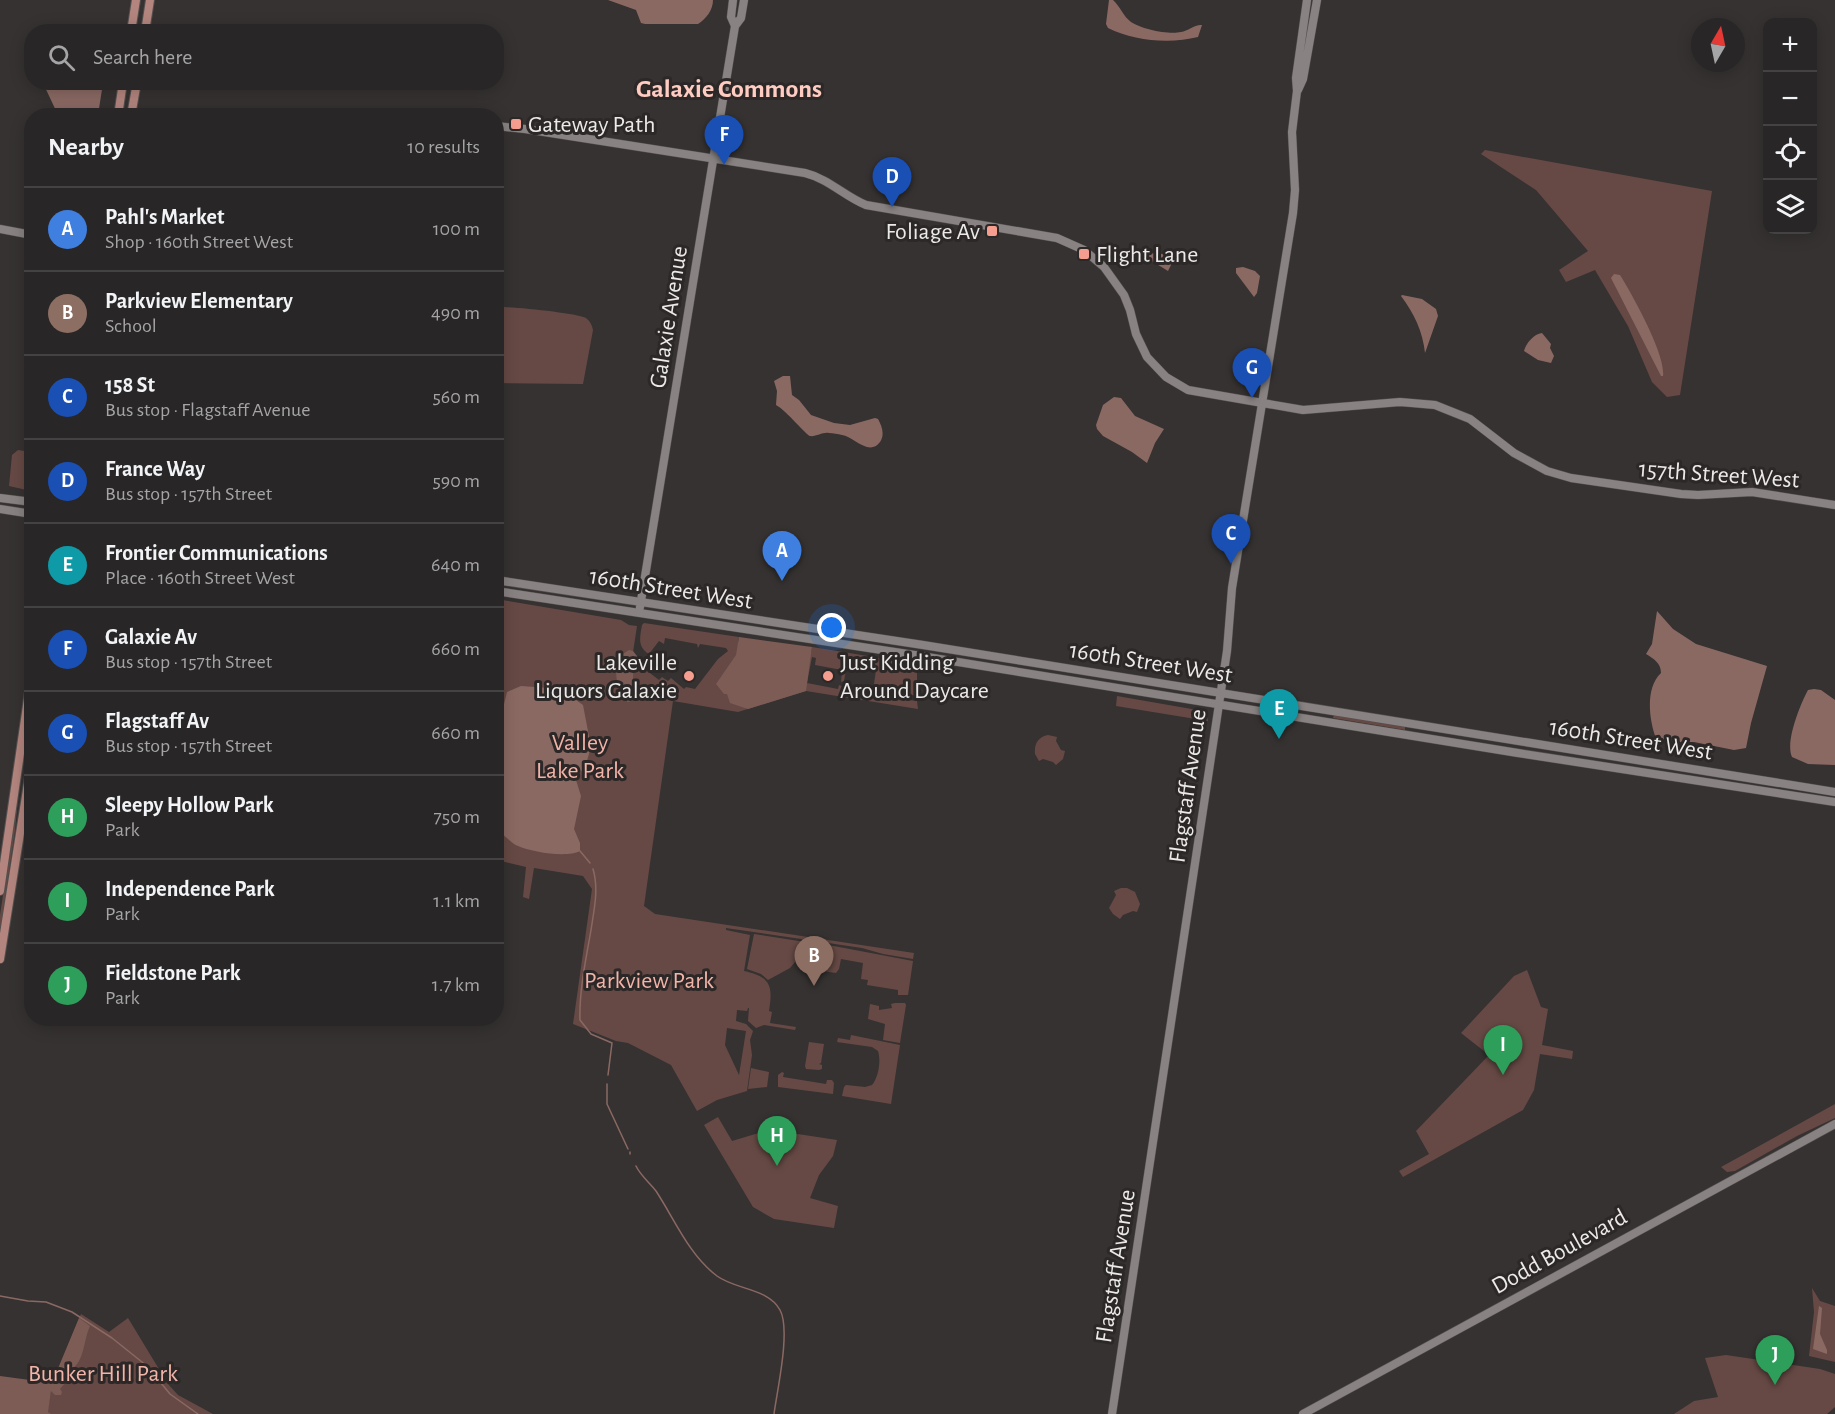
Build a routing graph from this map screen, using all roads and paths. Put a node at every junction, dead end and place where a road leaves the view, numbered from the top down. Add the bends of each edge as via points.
1 (136, 0) edge
2 (150, 0) edge
3 (733, 0) edge
4 (744, 0) edge
5 (1308, 0) edge
6 (1317, 0) edge
7 (132, 24) edge
8 (146, 24) edge
9 (735, 26) junction
10 (122, 90) edge
11 (136, 90) edge
12 (1297, 91) junction
13 (119, 108) edge
14 (132, 108) edge
15 (504, 127) edge
16 (713, 159) junction
17 (0, 229) edge
18 (24, 234) edge
19 (1262, 404) junction
20 (0, 498) edge
21 (24, 501) edge
22 (1835, 504) edge
23 (0, 509) edge
24 (24, 513) edge
25 (504, 581) edge
26 (504, 592) edge
27 (640, 603) junction
28 (639, 614) junction
29 (1221, 693) junction
30 (1218, 704) junction
31 (24, 735) edge
32 (1835, 792) edge
33 (1835, 802) edge
34 (24, 808) edge
35 (0, 891) edge
36 (0, 959) edge
37 (1835, 1124) edge
38 (1112, 1414) edge
39 (1303, 1414) edge

1 - 7 main road
2 - 8 main road
3 - 9 street, Galaxie Avenue via 731,17
4 - 9 street, Galaxie Avenue via 741,18
5 - 12 street, Flagstaff Avenue
6 - 12 street, Flagstaff Avenue via 1303,79
9 - 16 street, Galaxie Avenue
10 - 13 main road
11 - 14 main road
12 - 19 street, Flagstaff Avenue via 1291,144 1294,202
15 - 16 street
16 - 19 street, 157th Street West via 815,175 866,205 1042,234 1072,244 1091,255 1116,282 1143,350 1166,376 1197,392
16 - 27 street, Galaxie Avenue
17 - 18 street
19 - 22 street, 157th Street West via 1311,410 1400,402 1435,405 1470,418 1514,453 1558,475 1681,494 1752,492
19 - 29 street, Flagstaff Avenue via 1232,588
20 - 21 street
23 - 24 street
25 - 27 street, 160th Street West
26 - 28 street, 160th Street West
27 - 28 street, Galaxie Avenue
27 - 29 street, 160th Street West
28 - 30 street, 160th Street West
29 - 30 street, Flagstaff Avenue
29 - 32 street, 160th Street West
30 - 33 street, 160th Street West
30 - 38 street, Flagstaff Avenue
31 - 35 main road
34 - 36 main road
37 - 39 street, Dodd Boulevard

